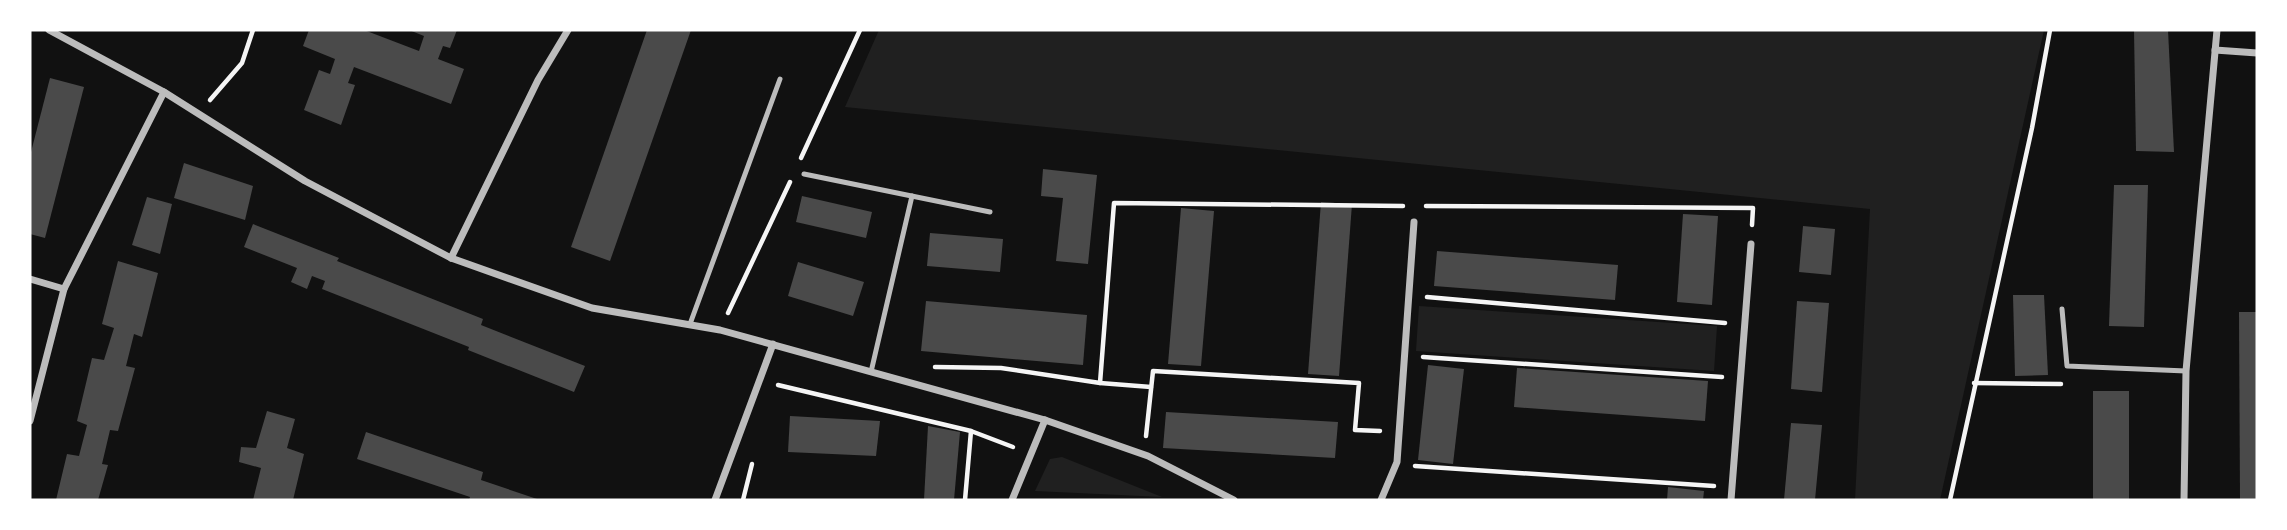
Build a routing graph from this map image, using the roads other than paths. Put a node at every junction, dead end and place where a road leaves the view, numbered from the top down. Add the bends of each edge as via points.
1 (48, 30) edge
2 (568, 30) edge
3 (2217, 30) edge
4 (2215, 50) junction
5 (2257, 53) edge
6 (780, 79) dead end
7 (164, 92) junction
8 (804, 174) dead end
9 (912, 196) junction
10 (990, 212) dead end
11 (1414, 222) dead end
12 (1751, 244) road end
13 (451, 258) junction
14 (30, 279) edge
15 (64, 289) junction
16 (2062, 309) dead end
17 (690, 324) junction
18 (773, 344) junction
19 (2186, 371) junction
20 (871, 372) junction
21 (30, 421) edge
22 (1045, 421) junction
23 (715, 500) edge
24 (1012, 500) edge
25 (1234, 500) edge
26 (1381, 500) edge
27 (1731, 500) edge
28 (2184, 500) edge

1 - 7 street
2 - 13 street via 538,80
3 - 4 street
4 - 5 street
4 - 19 street
6 - 17 lane
7 - 13 street via 305,181
7 - 15 street
8 - 9 lane
9 - 10 lane
9 - 20 lane
11 - 26 street via 1396,465
12 - 27 street
13 - 17 street via 592,308
14 - 15 street
15 - 21 street
16 - 19 lane via 2067,366
17 - 18 street
18 - 20 street
18 - 23 street
19 - 28 street
20 - 22 street
22 - 24 street
22 - 25 street via 1144,454

